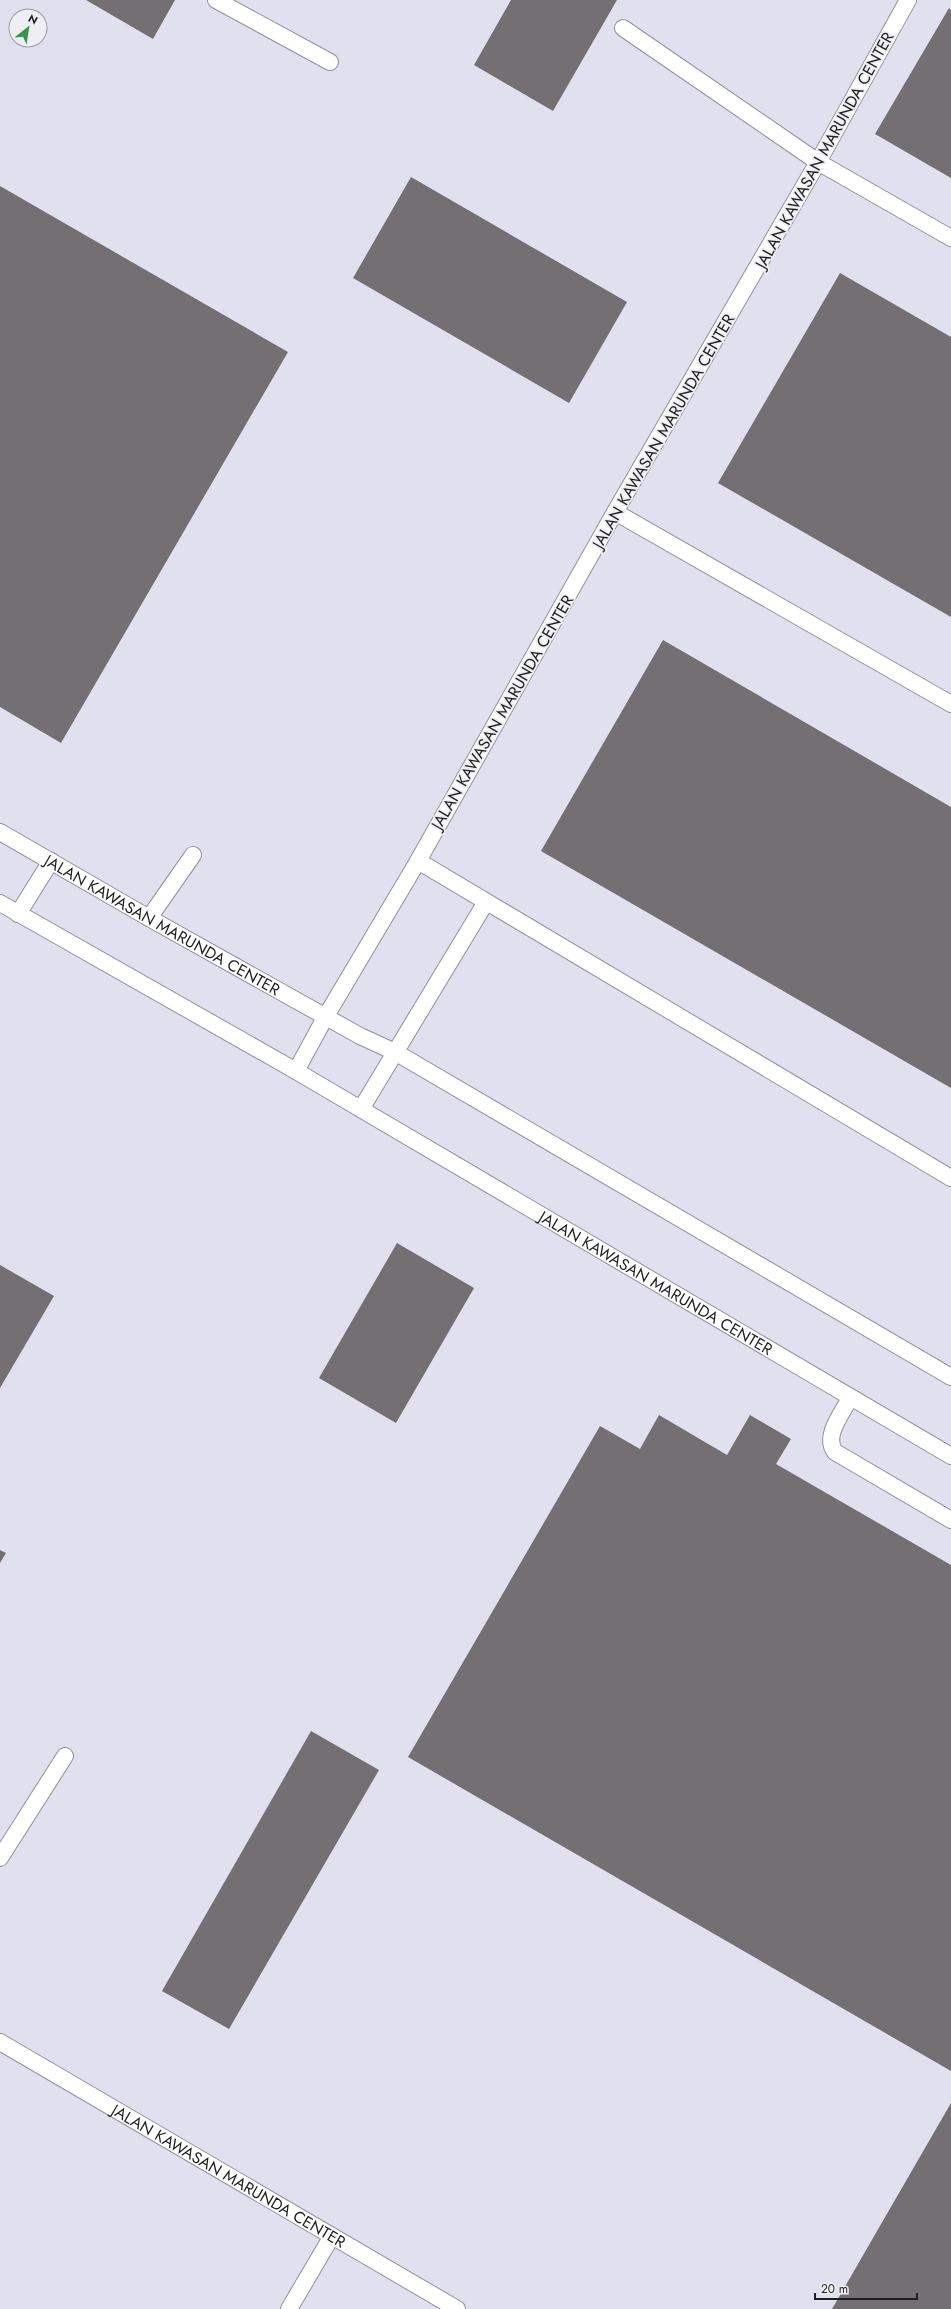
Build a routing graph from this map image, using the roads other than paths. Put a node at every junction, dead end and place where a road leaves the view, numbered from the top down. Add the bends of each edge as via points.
1 (216, 0) edge
2 (908, 0) edge
3 (623, 28) dead end
4 (330, 62) dead end
5 (818, 162) junction
6 (951, 238) edge
7 (615, 512) junction
8 (951, 704) edge
9 (0, 832) edge
10 (193, 855) dead end
11 (51, 861) junction
12 (418, 861) junction
13 (486, 902) junction
14 (0, 903) edge
15 (18, 914) junction
16 (149, 918) junction
17 (326, 1016) junction
18 (395, 1052) junction
19 (296, 1070) junction
20 (362, 1109) junction
21 (951, 1178) edge
22 (951, 1377) edge
23 (850, 1398) junction
24 (951, 1456) edge
25 (951, 1520) edge
26 (65, 1756) dead end
27 (0, 1858) edge
28 (0, 2042) edge
29 (332, 2236) junction
30 (289, 2309) edge
31 (457, 2309) edge

1 - 4 lane
2 - 5 lane, JALAN KAWASAN MARUNDA CENTER
3 - 5 lane
5 - 6 lane
5 - 7 lane, JALAN KAWASAN MARUNDA CENTER
7 - 8 lane
7 - 12 lane, JALAN KAWASAN MARUNDA CENTER
9 - 11 lane, JALAN KAWASAN MARUNDA CENTER
10 - 16 lane
11 - 15 lane
11 - 16 lane, JALAN KAWASAN MARUNDA CENTER
12 - 13 lane
12 - 17 lane, JALAN KAWASAN MARUNDA CENTER
13 - 18 lane
13 - 21 lane
14 - 15 lane, JALAN KAWASAN MARUNDA CENTER
15 - 19 lane, JALAN KAWASAN MARUNDA CENTER
16 - 17 lane, JALAN KAWASAN MARUNDA CENTER
17 - 18 lane, JALAN KAWASAN MARUNDA CENTER
17 - 19 lane, JALAN KAWASAN MARUNDA CENTER
18 - 20 lane
18 - 22 lane, JALAN KAWASAN MARUNDA CENTER
19 - 20 lane, JALAN KAWASAN MARUNDA CENTER
20 - 23 lane, JALAN KAWASAN MARUNDA CENTER
23 - 24 lane, JALAN KAWASAN MARUNDA CENTER
23 - 25 lane via 830,1437 830,1445 835,1452
26 - 27 lane
28 - 29 lane, JALAN KAWASAN MARUNDA CENTER
29 - 30 lane
29 - 31 lane, JALAN KAWASAN MARUNDA CENTER

